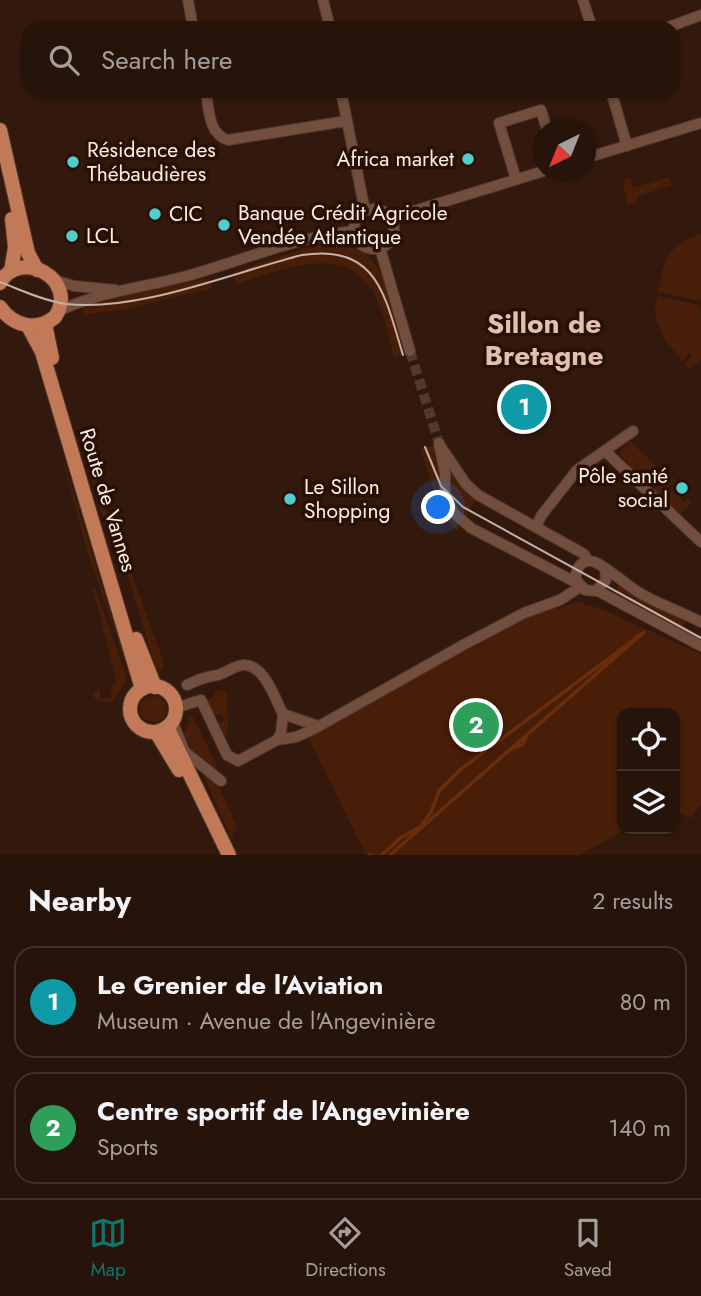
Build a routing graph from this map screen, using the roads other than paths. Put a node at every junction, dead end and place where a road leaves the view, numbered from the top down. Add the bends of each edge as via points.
1 (188, 0) edge
2 (323, 0) edge
3 (583, 0) edge
4 (701, 15) edge
5 (192, 21) edge
6 (328, 21) edge
7 (590, 21) edge
8 (680, 23) edge
9 (207, 98) edge
10 (342, 98) edge
11 (613, 98) edge
12 (544, 119) edge
13 (346, 121) junction
14 (701, 123) edge
15 (0, 130) edge
16 (627, 146) junction
17 (596, 155) edge
18 (0, 159) edge
19 (533, 175) edge
20 (516, 180) junction
21 (365, 211) junction
22 (393, 221) junction
23 (354, 231) junction
24 (380, 248) junction
25 (37, 270) junction
26 (4, 275) edge
27 (54, 280) junction
28 (118, 290) junction
29 (0, 307) edge
30 (59, 311) junction
31 (45, 324) junction
32 (28, 326) junction
33 (410, 351) tunnel mouth
34 (633, 431) dead end
35 (605, 451) junction
36 (536, 527) junction
37 (701, 542) edge
38 (588, 561) junction
39 (605, 570) junction
40 (578, 585) junction
41 (598, 591) junction
42 (701, 622) edge
43 (701, 646) edge
44 (187, 685) dead end
45 (148, 688) junction
46 (283, 714) junction
47 (168, 722) junction
48 (318, 726) junction
49 (277, 740) junction
50 (221, 781) dead end
51 (219, 855) edge
52 (229, 855) edge

1 - 5 street
2 - 6 street
3 - 7 street
4 - 8 street
9 - 13 street via 213,128 229,140
10 - 13 street
11 - 16 street
12 - 20 street via 541,110 499,122
13 - 21 street
14 - 16 street
15 - 25 main road via 28,253
16 - 17 street
18 - 26 main road via 15,239 15,254
19 - 20 street
20 - 22 street
21 - 22 street via 379,209
21 - 23 street via 357,217
22 - 24 street via 393,236
23 - 24 street via 361,245
23 - 28 street via 318,236 181,277
24 - 33 street
25 - 26 main road via 23,267
25 - 27 main road
27 - 28 street
27 - 30 main road via 62,294
28 - 30 street
29 - 32 main road
30 - 31 main road
31 - 32 main road
31 - 45 main road, Route de Vannes
32 - 45 main road, Route de Vannes via 42,352
34 - 35 street
35 - 36 street via 577,470
35 - 37 street
36 - 38 street via 584,554
36 - 40 street via 478,495 439,443 445,496 454,513 471,528
38 - 39 street via 598,562
38 - 40 street via 577,570
39 - 41 street via 606,580
39 - 42 street
40 - 41 street via 588,592
40 - 48 street via 560,600 524,612
41 - 43 street
44 - 46 street via 244,665 258,670
45 - 47 main road via 169,694
45 - 47 main road via 132,700 131,716 148,732
46 - 48 street
46 - 49 street
47 - 49 street via 201,699 227,755 237,761
47 - 50 street via 185,752
47 - 51 main road via 183,777
47 - 52 main road
48 - 49 street

